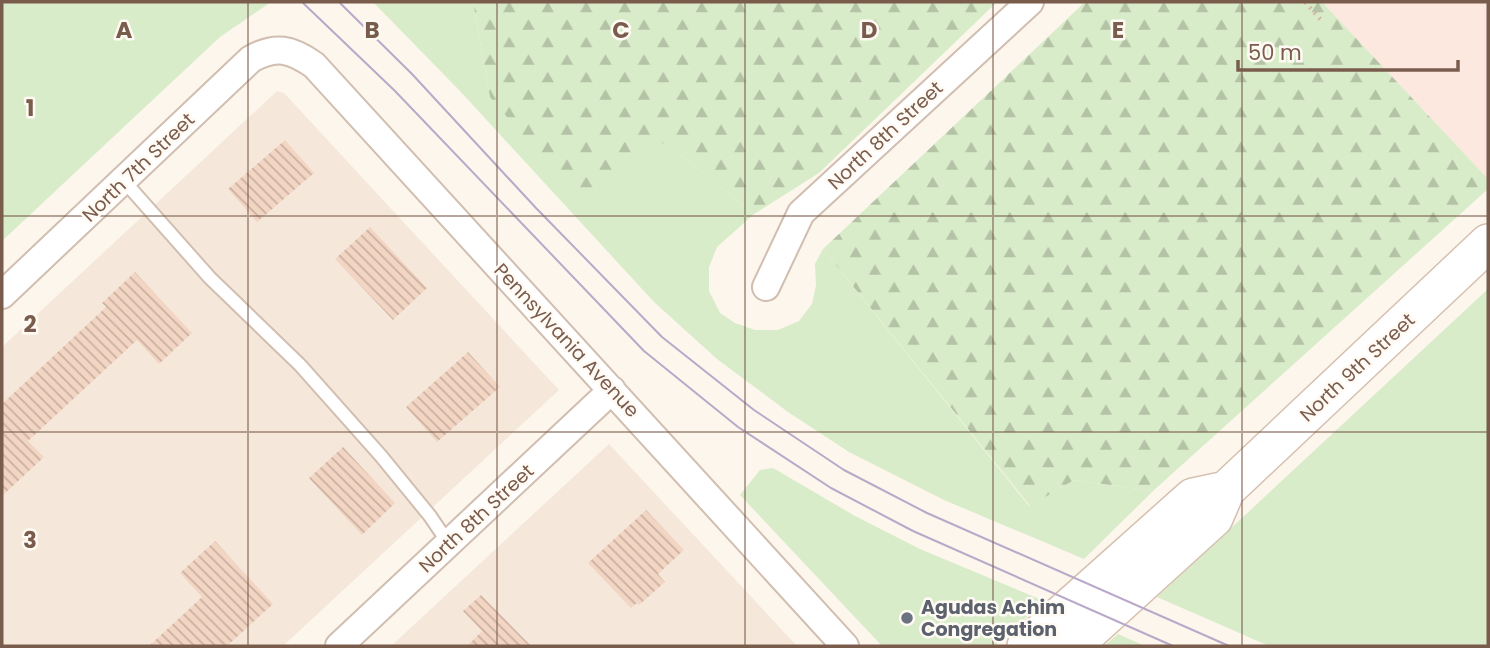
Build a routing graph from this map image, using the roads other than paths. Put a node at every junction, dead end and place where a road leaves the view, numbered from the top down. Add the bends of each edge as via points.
1 (1030, 2) edge
2 (278, 50) joint
3 (124, 181) junction
4 (1488, 243) edge
5 (766, 287) dead end
6 (2, 295) edge
7 (612, 390) junction
8 (1226, 490) junction
9 (449, 544) junction
10 (339, 646) edge
11 (845, 646) edge
12 (1026, 646) edge
13 (1073, 646) edge

1 - 5 street, North 8th Street via 801,213
2 - 3 street, North 7th Street via 251,59
2 - 7 street, Pennsylvania Avenue via 297,53 314,65
3 - 6 street, North 7th Street
3 - 9 lane via 210,278 327,395
4 - 8 main road, North 9th Street
7 - 9 street, North 8th Street
7 - 11 street, Pennsylvania Avenue
8 - 12 main road, North 9th Street via 1193,498
8 - 13 main road, North 9th Street via 1214,519
9 - 10 street, North 8th Street

